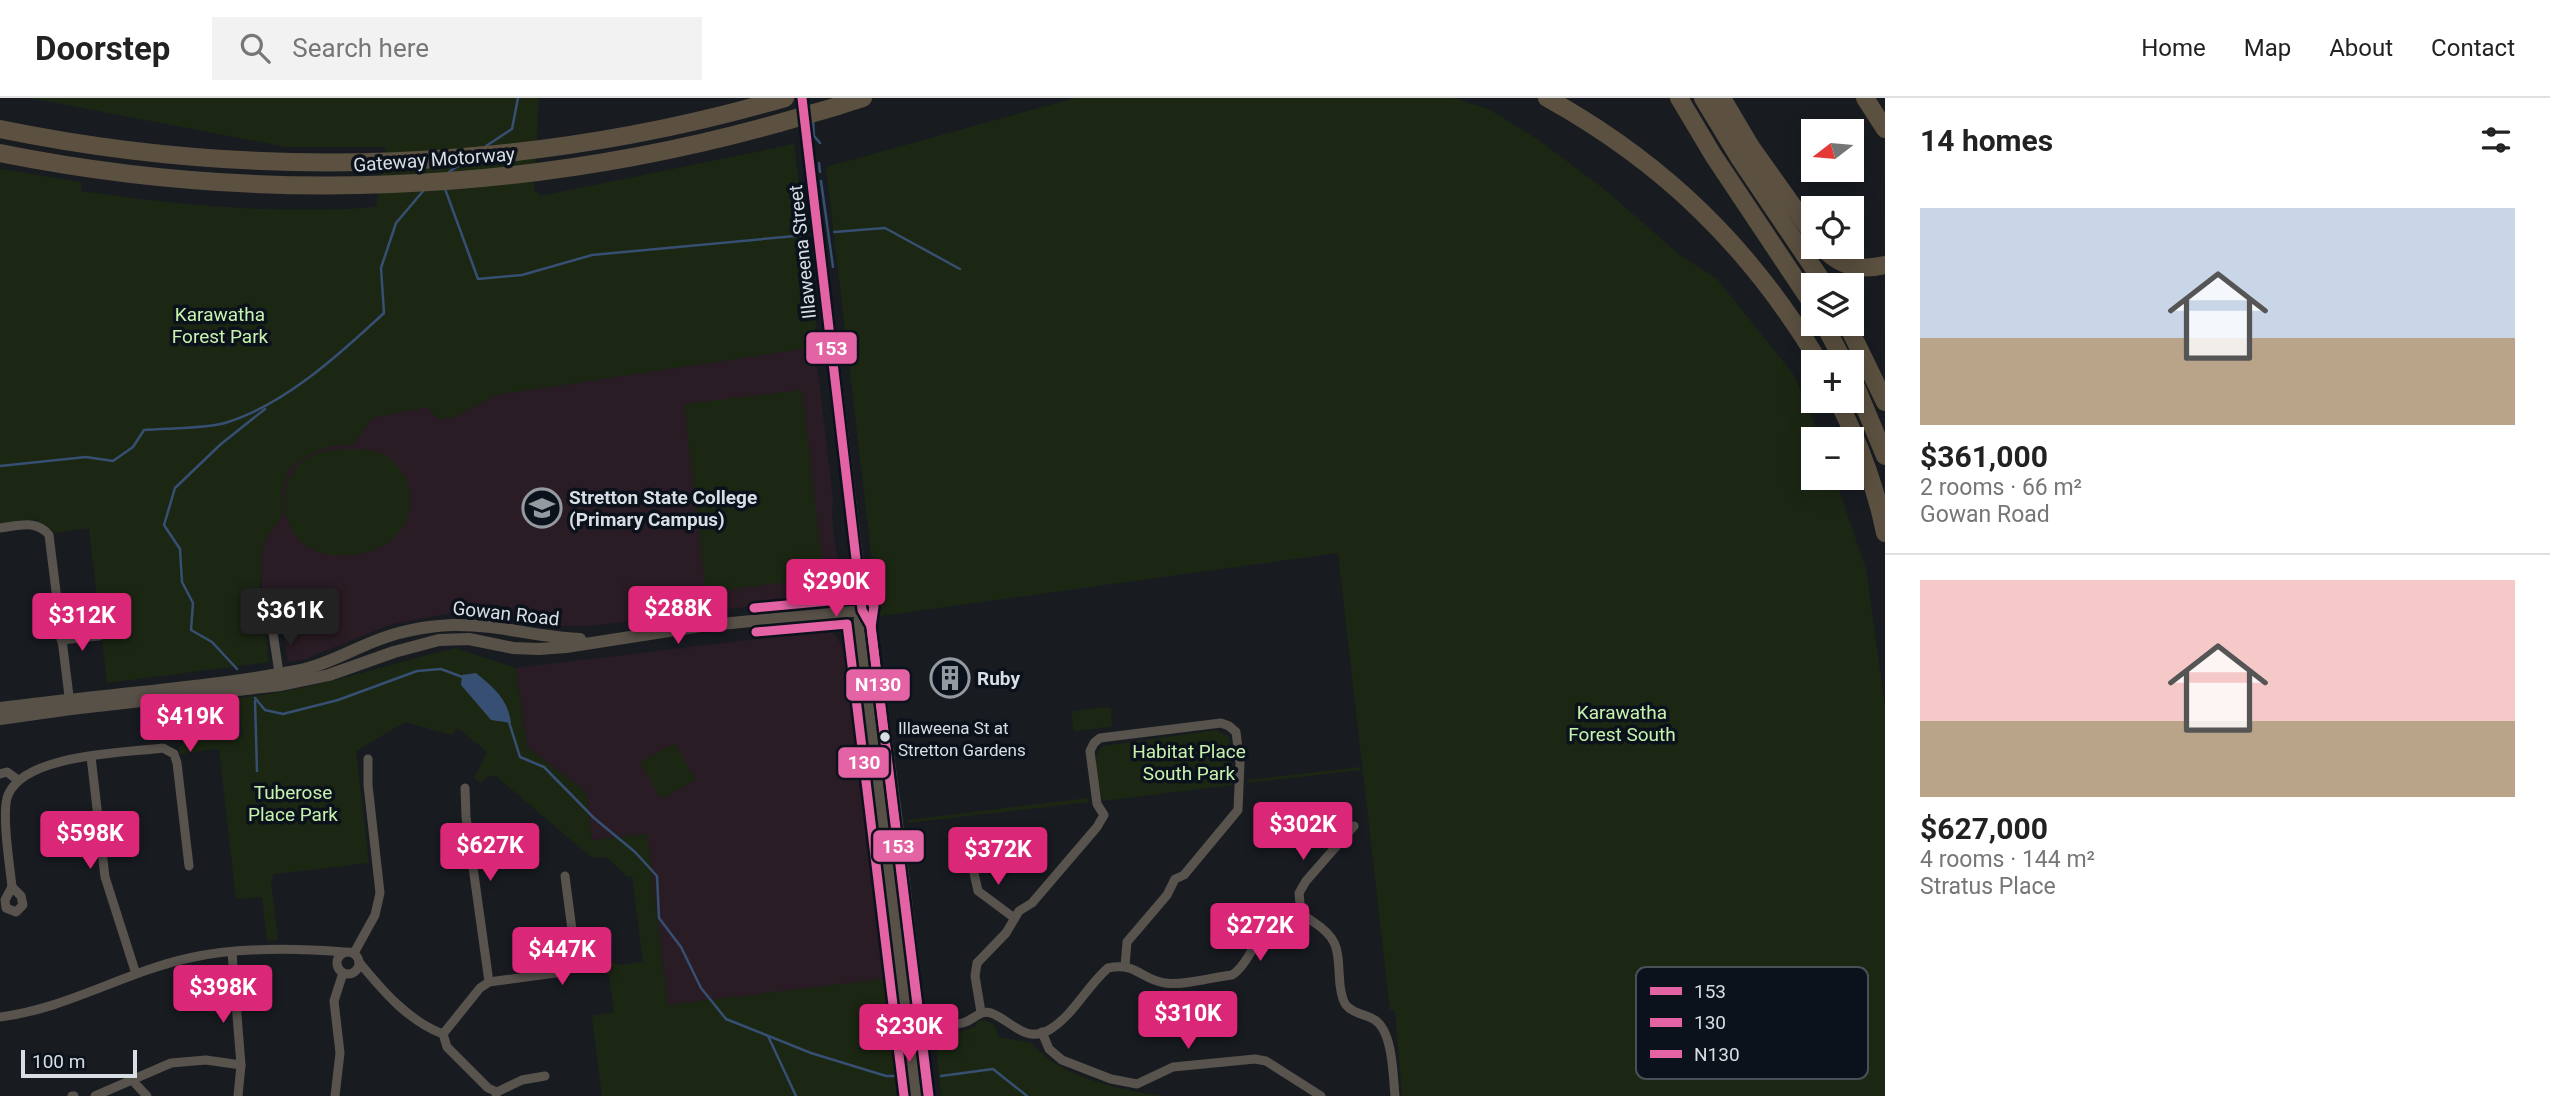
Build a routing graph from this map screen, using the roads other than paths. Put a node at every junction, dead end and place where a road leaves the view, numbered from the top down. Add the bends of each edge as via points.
1 (802, 98) edge
2 (863, 98) edge
3 (1547, 98) edge
4 (1679, 98) edge
5 (1703, 98) edge
6 (1722, 98) edge
7 (1864, 98) edge
8 (780, 99) edge
9 (0, 129) edge
10 (1885, 129) edge
11 (0, 153) edge
12 (1801, 217) edge
13 (1837, 259) edge
14 (1885, 265) edge
15 (1817, 273) edge
16 (1801, 287) edge
17 (1854, 336) edge
18 (1811, 350) edge
19 (1880, 384) edge
20 (1885, 402) edge
21 (1864, 406) edge
22 (1843, 413) edge
23 (1885, 456) edge
24 (0, 528) edge
25 (1885, 533) edge
26 (860, 581) junction
27 (862, 610) junction
28 (781, 617) junction
29 (272, 626) dead end
30 (99, 636) dead end
31 (61, 640) junction
32 (597, 640) junction
33 (279, 673) junction
34 (70, 704) junction
35 (0, 708) edge
36 (0, 719) edge
37 (91, 757) junction
38 (368, 759) dead end
39 (0, 774) edge
40 (18, 780) junction
41 (465, 788) dead end
42 (4, 793) edge
43 (889, 816) junction
44 (1354, 826) dead end
45 (972, 864) dead end
46 (189, 866) dead end
47 (565, 876) dead end
48 (12, 887) dead end
49 (1301, 914) junction
50 (1013, 917) junction
51 (315, 951) junction
52 (232, 953) junction
53 (913, 955) junction
54 (353, 956) junction
55 (901, 964) junction
56 (337, 965) junction
57 (1125, 966) junction
58 (348, 973) junction
59 (136, 974) junction
60 (374, 981) junction
61 (489, 982) junction
62 (981, 1012) junction
63 (0, 1017) edge
64 (915, 1029) junction
65 (1042, 1032) junction
66 (443, 1034) junction
67 (241, 1065) junction
68 (545, 1076) dead end
69 (132, 1080) junction
70 (496, 1094) edge
71 (95, 1096) edge
72 (136, 1096) edge
73 (147, 1096) edge
74 (238, 1096) edge
75 (335, 1096) edge
76 (916, 1096) edge
77 (929, 1096) edge
78 (1321, 1096) edge
79 (1395, 1096) edge

1 - 26 main road, Illaweena Street
2 - 11 highway, Gateway Motorway, bridge via 656,154 449,181 362,186 263,184 93,169
3 - 18 highway via 1610,135 1691,200 1776,295
4 - 16 highway
5 - 15 highway
6 - 12 highway
7 - 10 highway
8 - 9 highway, Gateway Motorway via 662,129 554,147 362,162 155,153
13 - 14 highway via 1862,268
17 - 19 highway
19 - 20 highway
21 - 23 highway
22 - 25 highway via 1872,485
24 - 31 street via 34,524 49,535
26 - 27 main road, Illaweena Street
26 - 28 main road via 834,603
27 - 28 main road, Gowan Road
27 - 43 main road, Illaweena Street via 871,626
28 - 32 main road, Gowan Road
29 - 33 street
30 - 31 street
31 - 34 street
32 - 33 main road, Gowan Road via 500,628 423,628 309,668
32 - 34 main road, Gowan Road via 539,649 469,639 439,640 329,675 281,685
33 - 34 main road, Gowan Road
34 - 35 main road, Gowan Road
34 - 36 main road, Gowan Road
37 - 40 street via 47,766
37 - 46 street via 163,748 174,754
37 - 59 street via 105,877
38 - 54 street via 380,893 375,915
39 - 40 street via 8,772
40 - 42 street
41 - 61 street
42 - 48 street
43 - 53 main road, Illaweena Street
43 - 55 main road, Illaweena Street
44 - 49 street via 1306,881 1299,893
45 - 50 street via 978,891
47 - 61 street via 575,966 563,972
49 - 57 street via 1285,912 1274,919 1232,975 1167,984
49 - 79 street via 1328,931 1335,942 1341,993 1347,1006 1383,1028
50 - 57 street via 1032,903 1104,814 1097,804 1090,751 1094,743 1100,738 1220,723 1229,726 1236,732 1240,763 1238,810 1184,875 1175,879 1127,943
50 - 62 street via 1006,933 977,963
51 - 52 street
51 - 54 street
51 - 56 street
52 - 59 street via 190,958
52 - 67 street
53 - 55 main road
53 - 64 main road, Illaweena Street
54 - 56 street via 338,958
54 - 58 street via 358,968
54 - 60 street
55 - 64 main road, Illaweena Street
56 - 58 street
57 - 65 street via 1108,968 1059,1023
58 - 60 street
58 - 75 street via 334,1001 340,1053
59 - 63 street via 48,1006
60 - 66 street via 426,1028
61 - 66 street
62 - 64 street via 962,1024
62 - 65 street via 1032,1035
64 - 76 main road, Illaweena Street
64 - 77 main road, Illaweena Street
65 - 78 street via 1049,1049 1062,1060 1111,1079 1137,1084 1173,1067 1255,1059 1266,1061
66 - 70 street via 447,1047
67 - 69 street via 181,1061
67 - 74 street
68 - 70 street via 522,1080
69 - 71 street
69 - 72 street
69 - 73 street

